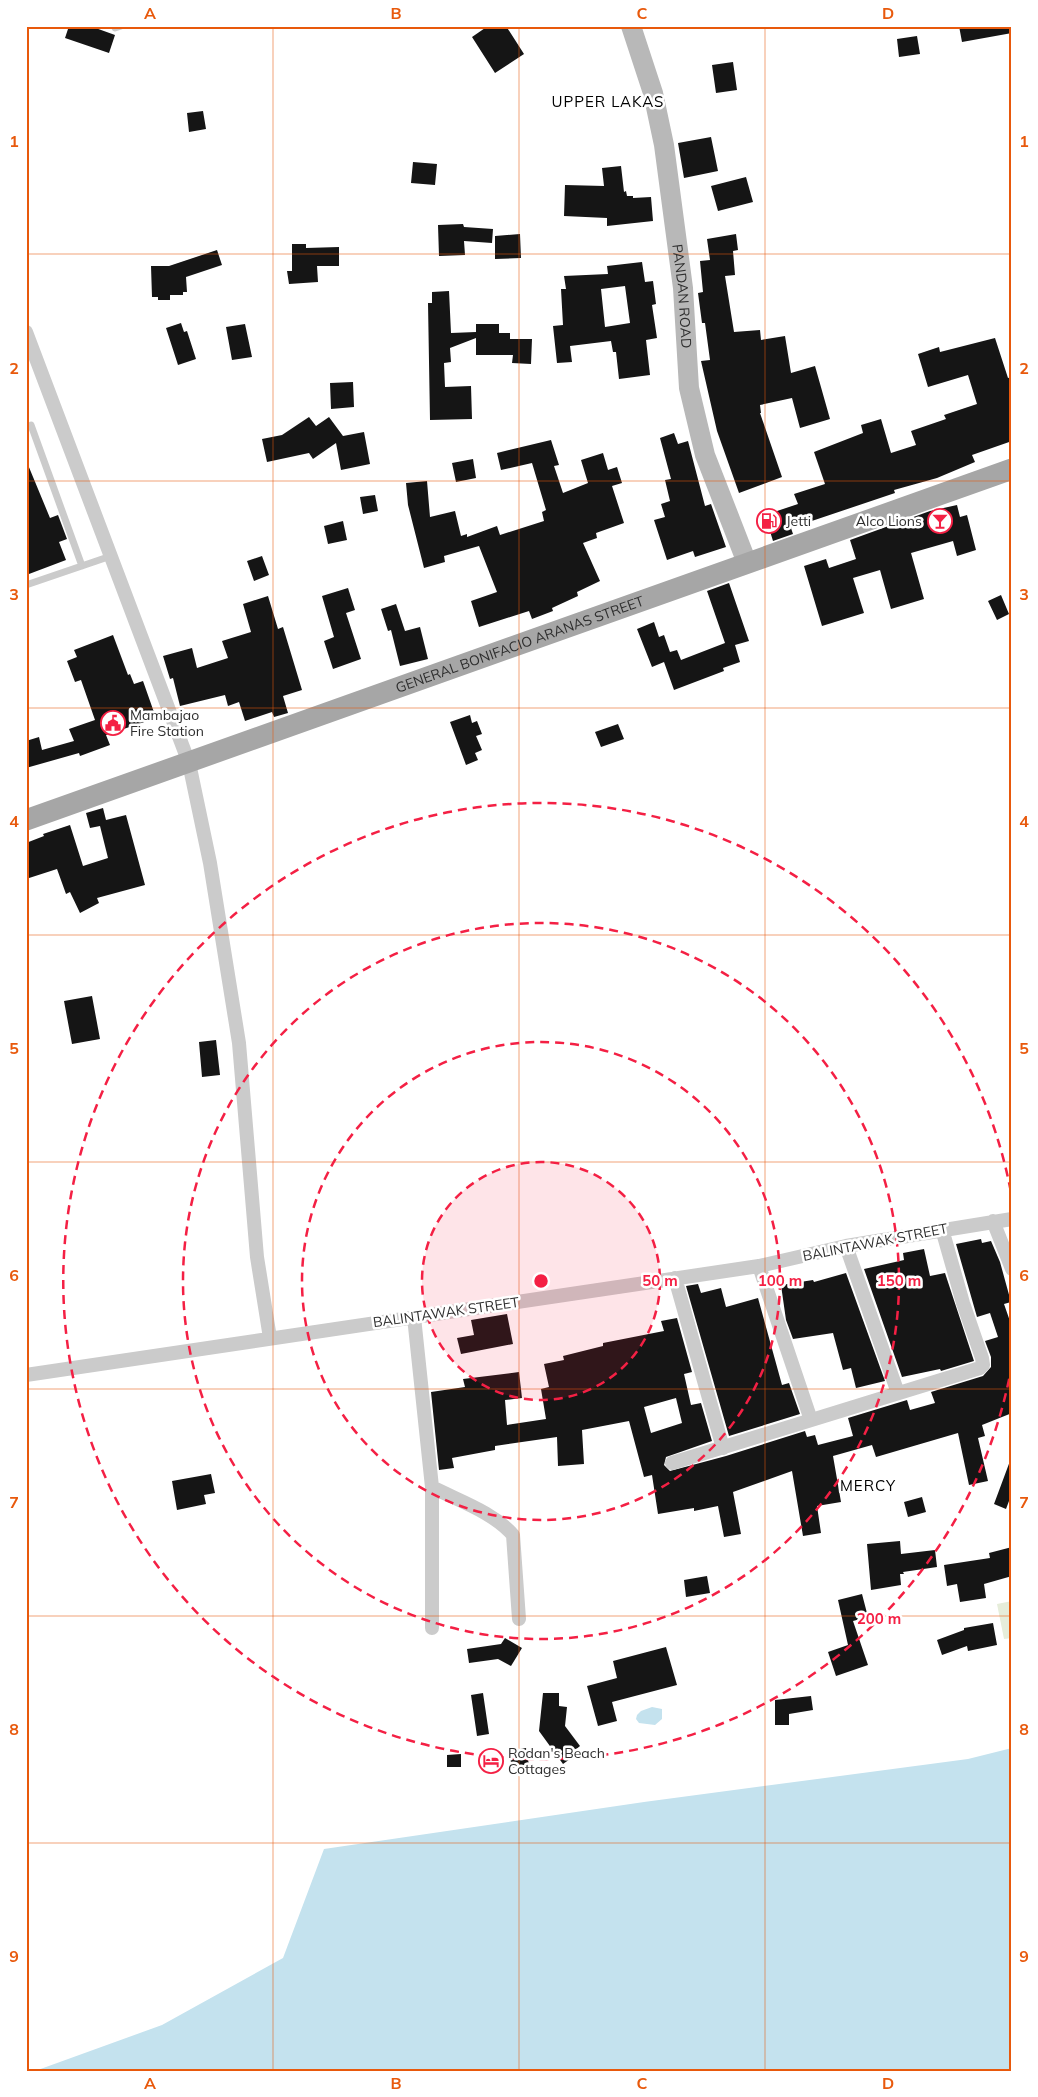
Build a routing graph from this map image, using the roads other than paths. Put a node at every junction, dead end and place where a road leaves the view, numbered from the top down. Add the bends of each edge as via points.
1 (632, 26) edge
2 (26, 332) edge
3 (31, 425) dead end
4 (1012, 469) edge
5 (111, 556) junction
6 (748, 563) junction
7 (82, 566) junction
8 (26, 585) edge
9 (189, 763) junction
10 (26, 820) edge
11 (1012, 1219) edge
12 (993, 1221) junction
13 (942, 1229) junction
14 (846, 1246) junction
15 (759, 1266) junction
16 (1012, 1268) edge
17 (676, 1278) junction
18 (414, 1317) junction
19 (270, 1338) junction
20 (26, 1375) edge
21 (898, 1393) junction
22 (811, 1420) junction
23 (723, 1448) junction
24 (672, 1463) dead end
25 (432, 1487) junction
26 (519, 1620) dead end
27 (432, 1628) dead end

1 - 6 street, PANDAN ROAD via 664,145 682,288 689,388 705,455
2 - 5 street
3 - 7 lane
4 - 6 main road, GENERAL BONIFACIO ARANAS STREET
5 - 7 lane
5 - 9 street
6 - 9 main road, GENERAL BONIFACIO ARANAS STREET
7 - 8 lane
9 - 10 main road, GENERAL BONIFACIO ARANAS STREET
9 - 19 street via 210,862 238,1043 257,1257
11 - 12 street, BALINTAWAK STREET
12 - 13 street, BALINTAWAK STREET
12 - 16 street
13 - 14 street, BALINTAWAK STREET
13 - 21 street via 983,1365
14 - 15 street, BALINTAWAK STREET
14 - 21 street
15 - 17 street, BALINTAWAK STREET
15 - 22 street
17 - 18 street, BALINTAWAK STREET
17 - 23 street
18 - 19 street, BALINTAWAK STREET
18 - 25 street
19 - 20 street, BALINTAWAK STREET
21 - 22 street
22 - 23 street
23 - 24 street
25 - 26 street via 495,1519 513,1535
25 - 27 street

